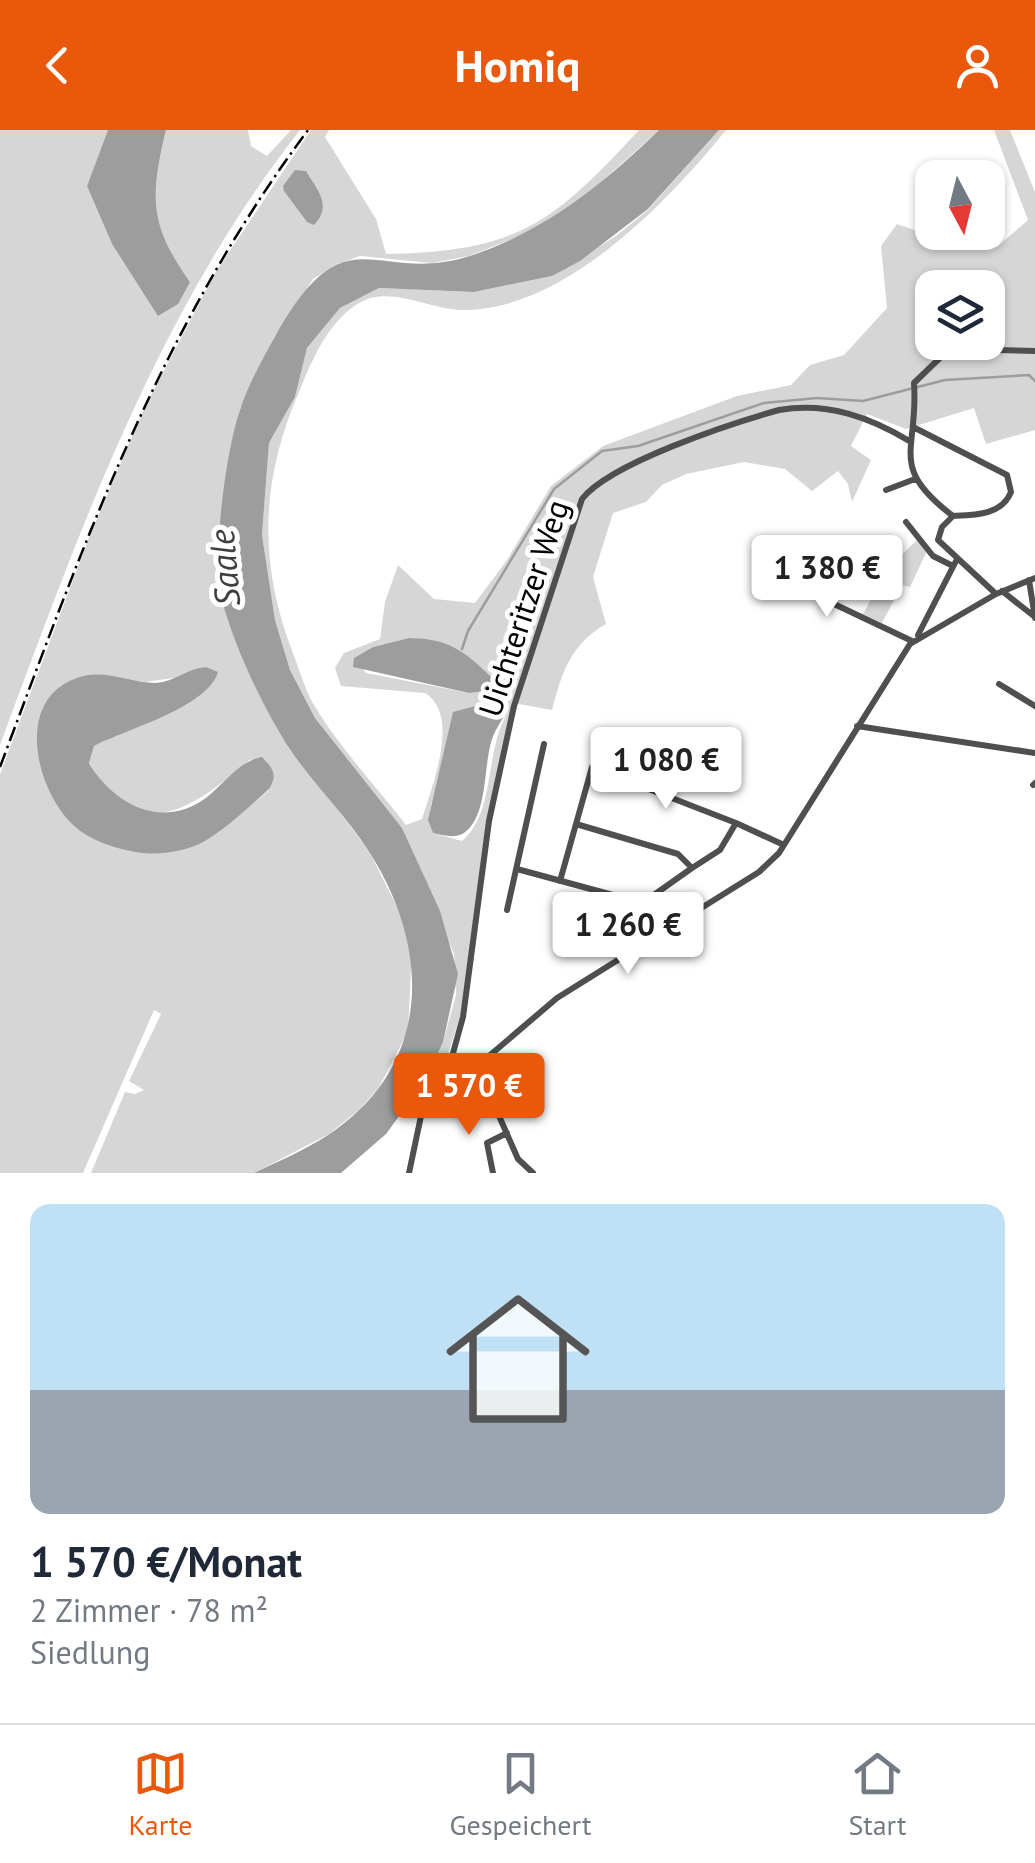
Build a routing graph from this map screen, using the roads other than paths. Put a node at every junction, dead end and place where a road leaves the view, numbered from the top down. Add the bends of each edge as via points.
1 (1035, 351) edge
2 (916, 428) junction
3 (910, 442) junction
4 (915, 479) junction
5 (886, 490) dead end
6 (953, 516) junction
7 (906, 522) dead end
8 (955, 563) junction
9 (773, 575) dead end
10 (1032, 579) edge
11 (999, 592) junction
12 (1035, 618) edge
13 (913, 641) junction
14 (998, 684) dead end
15 (1035, 706) edge
16 (857, 726) junction
17 (544, 744) dead end
18 (1035, 753) edge
19 (736, 822) junction
20 (576, 824) junction
21 (784, 845) junction
22 (692, 868) junction
23 (516, 869) junction
24 (560, 880) junction
25 (641, 904) junction
26 (508, 910) dead end
27 (660, 937) junction
28 (476, 1066) junction
29 (444, 1082) junction
30 (507, 1133) junction
31 (410, 1173) edge
32 (494, 1173) edge
33 (533, 1173) edge

1 - 2 street via 956,348 922,372 914,390
2 - 3 street
2 - 6 street via 1006,476 1012,486 1002,506
3 - 4 street
3 - 29 street, Uichteritzer Weg via 853,414 779,410 645,460 597,483 582,500 514,706 489,821 462,1017
4 - 5 street
4 - 6 street
6 - 8 street via 938,535
7 - 8 street via 933,556
8 - 11 street
8 - 13 street
9 - 13 street
10 - 11 street
10 - 12 street
11 - 12 street
11 - 13 street
13 - 16 street
14 - 15 street
16 - 18 street
16 - 21 street
17 - 23 street
19 - 20 street via 592,767
19 - 21 street
19 - 22 street via 720,850
20 - 22 street via 678,854
20 - 24 street
21 - 27 street via 760,872
22 - 25 street
23 - 24 street
23 - 26 street
24 - 25 street
25 - 27 street
27 - 28 street via 544,1006
28 - 29 street
28 - 30 street
29 - 31 street, Uichteritzer Weg via 421,1116
30 - 32 street via 486,1143
30 - 33 street

